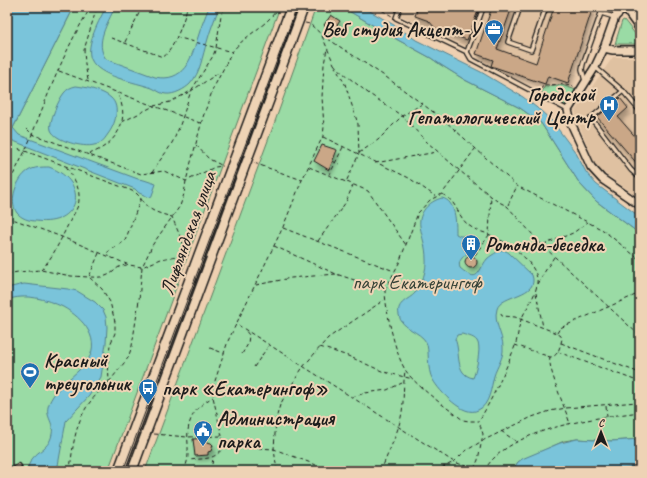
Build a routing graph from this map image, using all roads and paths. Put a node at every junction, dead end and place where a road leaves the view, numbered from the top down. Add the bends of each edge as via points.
1 (91, 7) edge
2 (97, 7) edge
3 (142, 7) edge
4 (187, 7) edge
5 (225, 7) edge
6 (277, 7) edge
7 (304, 7) edge
8 (376, 7) edge
9 (400, 7) edge
10 (479, 7) edge
11 (520, 7) edge
12 (546, 7) edge
13 (624, 8) edge
14 (288, 9) edge
15 (615, 17) junction
16 (396, 18) junction
17 (305, 22) dead end
18 (640, 29) edge
19 (322, 35) junction
20 (176, 37) junction
21 (111, 38) dead end
22 (125, 43) junction
23 (216, 48) junction
24 (326, 48) junction
25 (604, 48) junction
26 (640, 50) edge
27 (232, 52) junction
28 (467, 52) junction
29 (334, 64) junction
30 (595, 68) junction
31 (58, 70) junction
32 (221, 72) junction
33 (88, 80) junction
34 (585, 82) junction
35 (576, 88) dead end
36 (191, 91) junction
37 (623, 91) junction
38 (117, 92) junction
39 (538, 94) junction
40 (422, 104) junction
41 (154, 106) junction
42 (568, 110) junction
43 (640, 110) edge
44 (402, 116) junction
45 (182, 117) junction
46 (122, 122) junction
47 (201, 124) junction
48 (27, 129) dead end
49 (31, 135) junction
50 (323, 136) junction
51 (196, 144) junction
52 (343, 146) junction
53 (19, 148) dead end
54 (475, 149) junction
55 (25, 150) junction
56 (438, 152) junction
57 (88, 154) junction
58 (359, 154) junction
59 (332, 161) dead end
60 (335, 162) junction
61 (253, 163) dead end
62 (375, 163) junction
63 (64, 164) junction
64 (339, 164) dead end
65 (222, 165) junction
66 (226, 167) dead end
67 (308, 167) junction
68 (460, 171) junction
69 (152, 174) junction
70 (329, 176) junction
71 (640, 178) edge
72 (302, 180) junction
73 (186, 181) junction
74 (346, 182) junction
75 (353, 185) junction
76 (517, 186) junction
77 (7, 187) edge
78 (442, 194) junction
79 (435, 196) junction
80 (492, 196) junction
81 (140, 198) junction
82 (640, 205) edge
83 (507, 206) junction
84 (7, 217) edge
85 (172, 217) junction
86 (588, 222) junction
87 (283, 227) junction
88 (489, 235) junction
89 (62, 237) junction
90 (318, 241) junction
91 (406, 245) junction
92 (542, 245) junction
93 (274, 246) junction
94 (99, 252) junction
95 (105, 254) junction
96 (188, 255) junction
97 (475, 255) dead end
98 (192, 256) dead end
99 (554, 257) junction
100 (640, 260) edge
101 (129, 265) junction
102 (142, 267) junction
103 (41, 270) junction
104 (395, 271) junction
105 (7, 274) edge
106 (336, 274) junction
107 (89, 277) junction
108 (255, 285) junction
109 (537, 285) junction
110 (385, 290) junction
111 (536, 292) junction
112 (640, 293) edge
113 (385, 300) junction
114 (608, 306) junction
115 (501, 313) dead end
116 (522, 320) junction
117 (237, 324) junction
118 (543, 327) junction
119 (245, 329) junction
120 (557, 333) junction
121 (640, 336) edge
122 (561, 343) junction
123 (269, 345) junction
124 (515, 345) junction
125 (319, 347) junction
126 (210, 348) dead end
127 (558, 351) junction
128 (224, 353) junction
129 (242, 354) dead end
130 (550, 357) junction
131 (254, 367) dead end
132 (303, 367) junction
133 (405, 370) junction
134 (640, 372) edge
135 (404, 378) junction
136 (414, 380) junction
137 (109, 382) junction
138 (403, 382) junction
139 (640, 382) edge
140 (640, 387) edge
141 (213, 397) junction
142 (352, 398) junction
143 (638, 402) junction
144 (606, 405) junction
145 (566, 408) junction
146 (639, 412) edge
147 (608, 417) junction
148 (479, 422) junction
149 (571, 424) junction
150 (398, 428) junction
151 (501, 431) junction
152 (152, 433) dead end
153 (222, 436) junction
154 (187, 437) junction
155 (482, 441) junction
156 (517, 442) junction
157 (224, 446) junction
158 (274, 449) junction
159 (214, 458) junction
160 (188, 460) junction
161 (454, 462) junction
162 (19, 466) dead end
163 (474, 469) junction
164 (12, 471) edge
165 (70, 471) edge
166 (119, 471) edge
167 (132, 471) edge
168 (183, 471) edge
169 (211, 471) edge
170 (277, 471) edge
171 (332, 471) edge
172 (381, 471) edge
173 (435, 471) edge
174 (480, 471) edge
175 (484, 471) edge

1 - 31 path
2 - 33 path via 84,50
3 - 22 path
4 - 20 path
5 - 23 path via 221,15
6 - 14 path
6 - 27 path via 268,20
7 - 167 street, Лифляндская улица
8 - 16 path
9 - 16 lane
10 - 28 lane via 483,8
11 - 12 lane via 508,42 531,50
13 - 15 street
13 - 18 street
14 - 166 main road, Лифляндская улица
15 - 25 street
15 - 34 lane via 601,13 582,64
16 - 28 lane
17 - 19 path
19 - 24 path
19 - 40 path
20 - 22 path via 167,55 163,57
20 - 23 path
21 - 22 path
23 - 27 path
23 - 36 path
24 - 29 path
24 - 50 path via 322,97
25 - 26 street
25 - 30 street
27 - 32 path
28 - 39 lane via 471,59
29 - 44 path via 368,93
29 - 58 path via 345,84 358,124
30 - 34 street
30 - 37 lane
31 - 33 path
31 - 49 path
32 - 36 path
32 - 47 path
33 - 38 path
34 - 42 street
35 - 39 path via 561,84 543,85
36 - 41 path via 170,102
36 - 45 path
37 - 43 lane
37 - 71 lane via 591,118
38 - 41 path
38 - 46 path via 122,102
39 - 42 lane
40 - 44 path
40 - 54 path via 444,120
41 - 45 path
41 - 46 path
42 - 82 street via 570,123 591,167 602,179
44 - 56 path
44 - 58 path via 378,140
45 - 47 path
45 - 69 path via 173,140
46 - 57 path via 106,146
47 - 51 path
48 - 49 path
49 - 55 path
49 - 57 path
50 - 52 path
50 - 67 path
51 - 65 path via 209,159
51 - 73 path
52 - 58 path
52 - 60 path
53 - 55 path
54 - 68 path
54 - 76 path
55 - 63 path
55 - 77 path
56 - 62 path
56 - 68 path
57 - 69 path via 141,174
58 - 62 path
58 - 74 path
59 - 60 path
60 - 64 path
60 - 70 path
61 - 72 path
62 - 79 path via 409,178
63 - 81 path via 130,190
63 - 89 path via 76,182 79,198 77,208
65 - 66 path
65 - 73 path
67 - 70 path
67 - 72 path
68 - 78 path
68 - 80 path
69 - 73 path via 164,171
70 - 74 path
72 - 87 path
73 - 85 path via 180,206
74 - 75 path
75 - 90 path via 346,202
75 - 91 path via 368,191
76 - 83 path
76 - 86 path
78 - 79 path
78 - 88 path via 453,202 470,227
79 - 91 path via 418,213
80 - 83 path
80 - 88 path
81 - 85 path via 146,207
81 - 95 path via 126,241
83 - 92 path
84 - 89 path
85 - 96 path
85 - 102 path via 153,244
86 - 92 path via 569,235
86 - 100 path
87 - 90 path
87 - 93 path
88 - 97 path
88 - 109 path via 508,245 530,263 538,277
89 - 94 path
89 - 103 path via 50,260
90 - 104 path
91 - 104 path
92 - 99 path
93 - 106 path
93 - 108 path
94 - 95 path
94 - 107 path
95 - 101 path
96 - 98 path
96 - 102 path via 161,259
99 - 109 path
99 - 114 path
101 - 102 path
101 - 107 path via 119,266 101,278
102 - 137 path via 132,346 128,358
103 - 105 path
103 - 107 path
104 - 110 path
106 - 108 path via 290,278
106 - 110 path
107 - 137 path via 102,289 110,302 115,322 108,360
108 - 117 path
109 - 111 path
110 - 113 path
111 - 116 path
111 - 118 path
112 - 114 path
113 - 125 path via 328,338
113 - 133 path via 390,327
114 - 120 path via 560,328
114 - 121 path
115 - 116 path via 502,316
116 - 118 path
116 - 124 path
117 - 119 path
117 - 128 path
118 - 120 path
119 - 123 path
119 - 129 path via 249,335 248,344
120 - 122 path via 561,336
122 - 127 path
122 - 134 path
123 - 131 path
123 - 132 path
124 - 130 path
124 - 148 path via 500,382
125 - 132 path
125 - 135 path
126 - 128 path
127 - 130 path
127 - 139 path
128 - 141 path via 214,384
130 - 145 path via 548,361
132 - 142 path
132 - 158 path via 280,405 276,419
133 - 135 path
133 - 136 path
135 - 136 path
135 - 138 path
136 - 148 path via 463,420
137 - 165 path via 87,407 81,418
138 - 142 path via 387,390
138 - 150 path via 402,410
140 - 143 path
141 - 153 path
141 - 154 path via 202,403 193,414
142 - 150 path
143 - 144 path
143 - 146 path
144 - 145 path
144 - 147 path
145 - 149 path
145 - 151 path via 532,417
146 - 147 path
147 - 149 path
148 - 155 path via 483,434
149 - 156 path
150 - 161 path
150 - 172 path
151 - 155 path
151 - 156 path
152 - 154 path
153 - 154 path
153 - 157 path
154 - 160 path
155 - 161 path
155 - 163 path
156 - 175 path via 503,449 488,463
157 - 158 path
157 - 159 path
158 - 170 path
158 - 171 path
159 - 160 path
159 - 169 path
160 - 168 path
161 - 163 path
161 - 173 path
162 - 164 lane
163 - 174 path

